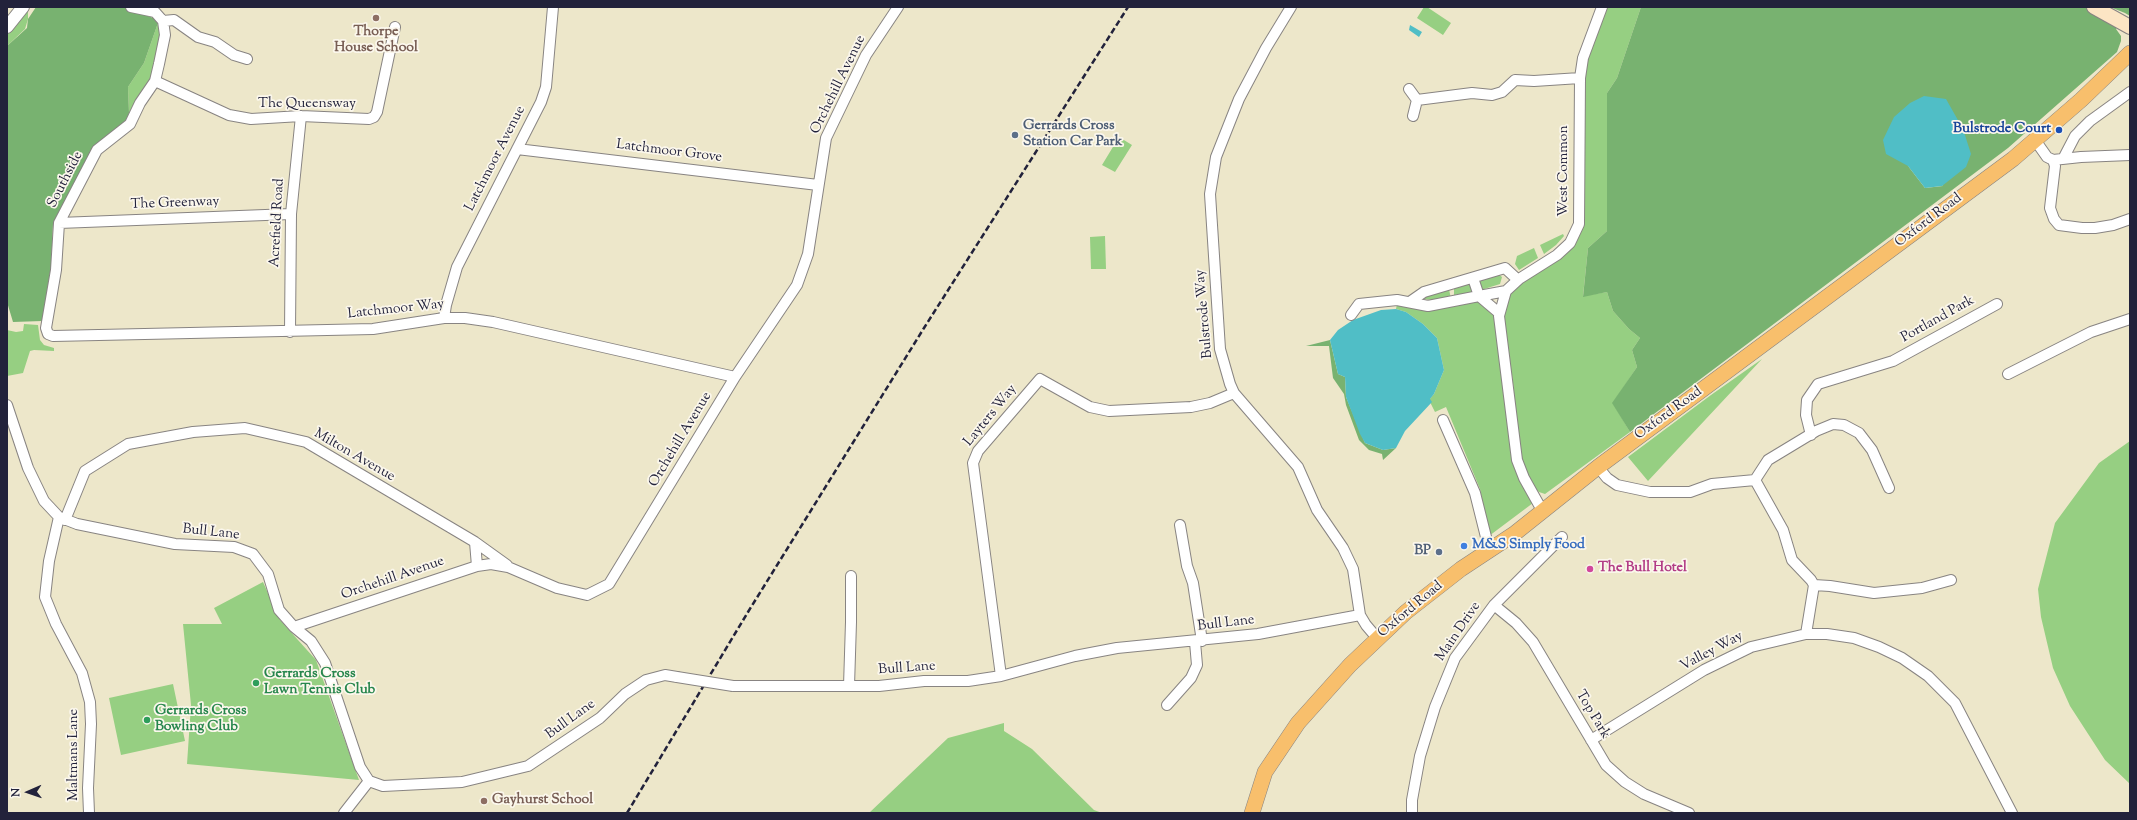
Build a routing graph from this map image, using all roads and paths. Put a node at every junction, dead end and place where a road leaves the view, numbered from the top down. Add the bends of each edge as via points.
1 (23, 7) edge
2 (131, 7) edge
3 (553, 7) edge
4 (898, 7) edge
5 (1291, 7) edge
6 (1602, 7) edge
7 (2094, 7) edge
8 (163, 21) junction
9 (7, 27) edge
10 (395, 27) dead end
11 (2130, 27) edge
12 (2130, 53) edge
13 (247, 60) dead end
14 (1580, 78) junction
15 (155, 81) junction
16 (1409, 89) dead end
17 (2130, 92) edge
18 (1417, 100) junction
19 (301, 116) junction
20 (1413, 116) dead end
21 (2035, 140) junction
22 (517, 149) junction
23 (2130, 155) edge
24 (2058, 160) junction
25 (818, 184) junction
26 (291, 214) junction
27 (2130, 219) edge
28 (59, 223) junction
29 (1473, 278) junction
30 (1518, 280) junction
31 (1450, 286) junction
32 (1506, 291) junction
33 (1479, 296) junction
34 (1411, 301) junction
35 (1454, 301) junction
36 (1997, 304) dead end
37 (1499, 313) junction
38 (1351, 315) dead end
39 (444, 318) junction
40 (2130, 319) edge
41 (290, 332) junction
42 (53, 336) joint
43 (2008, 374) dead end
44 (735, 376) junction
45 (1234, 393) junction
46 (7, 406) edge
47 (1443, 420) dead end
48 (1811, 435) junction
49 (1598, 467) junction
50 (1755, 480) junction
51 (1888, 488) dead end
52 (1543, 512) junction
53 (62, 518) junction
54 (1180, 525) dead end
55 (1562, 537) dead end
56 (475, 542) junction
57 (1492, 549) junction
58 (477, 566) junction
59 (508, 567) junction
60 (851, 576) dead end
61 (1951, 580) dead end
62 (1814, 585) junction
63 (1494, 605) junction
64 (1360, 615) junction
65 (294, 627) junction
66 (1806, 634) junction
67 (1377, 638) junction
68 (1199, 641) junction
69 (1001, 676) junction
70 (849, 686) junction
71 (1166, 705) dead end
72 (1590, 740) junction
73 (370, 781) junction
74 (89, 813) edge
75 (344, 813) edge
76 (1252, 813) edge
77 (1412, 813) edge
78 (1689, 813) edge
79 (2012, 813) edge

1 - 9 street
2 - 8 street via 155,12
3 - 22 street, Latchmoor Avenue via 546,87
4 - 25 street, Orchehill Avenue via 866,55 826,138
5 - 45 street, Bulstrode Way via 1239,99 1216,157 1210,194 1220,349
6 - 14 street, West Common via 1583,58
7 - 11 main road
8 - 13 street via 174,20 198,37 216,42 234,55
8 - 15 street, Southside via 165,35
10 - 19 street, The Queensway via 374,117 354,119
12 - 21 main road, Oxford Road
14 - 18 street via 1515,80 1502,92 1492,95 1472,94
14 - 30 street, West Common via 1579,224 1570,243 1557,255
15 - 19 street, The Queensway via 229,114 251,120
15 - 28 street, Southside via 130,124 92,157
16 - 18 street
17 - 24 street via 2090,121 2075,136
18 - 20 street
19 - 26 street, Acrefield Road
21 - 24 street via 2047,157
21 - 49 main road, Oxford Road via 2013,159
22 - 25 street, Latchmoor Grove
22 - 39 street, Latchmoor Avenue via 457,267
23 - 24 street
24 - 27 street via 2050,208 2059,225 2096,228
25 - 44 street, Orchehill Avenue via 808,254 797,285
26 - 28 street, The Greenway
26 - 41 street, Acrefield Road
28 - 42 street, Southside via 56,270 46,328 48,334
29 - 30 street via 1505,268
29 - 31 street
29 - 33 street
30 - 32 street, West Common
31 - 34 street via 1424,292
31 - 35 street
32 - 33 street
32 - 37 street, West Common
33 - 35 street
33 - 37 street
34 - 35 street via 1428,306
34 - 38 street via 1359,304
36 - 48 street, Portland Park via 1893,361 1818,384 1807,400 1806,415
37 - 52 street, West Common via 1518,460 1524,478
39 - 41 street, Latchmoor Way via 373,329
39 - 44 street, Latchmoor Way via 493,322
40 - 43 street via 2091,332
41 - 42 street, Latchmoor Way
44 - 59 street, Orchehill Avenue via 609,584 587,595 557,588
45 - 64 street, Bulstrode Way via 1298,467 1317,510 1343,548 1353,569
45 - 69 street, Layters Way via 1210,403 1191,407 1109,411 1090,407 1040,379 978,451 973,463
46 - 53 street via 28,468 44,501
47 - 57 street via 1475,493 1487,541
48 - 50 street via 1768,460
48 - 51 street via 1833,424 1844,425 1858,433 1872,450
49 - 50 street via 1616,485 1650,492 1690,492 1712,484
49 - 52 main road, Oxford Road
50 - 62 street via 1783,530 1792,560
52 - 57 main road, Oxford Road
53 - 56 street, Milton Avenue via 85,471 128,444 193,432 246,428 306,442
53 - 65 street, Bull Lane via 175,544 234,547 253,554 268,574 279,610
53 - 74 street, Maltmans Lane via 49,561 45,597 82,673 90,702
54 - 68 street via 1187,566 1193,583
55 - 63 street, Main Drive
56 - 58 street
56 - 59 street, Milton Avenue
57 - 67 main road, Oxford Road via 1435,588
58 - 59 street, Orchehill Avenue via 491,564
58 - 65 street, Orchehill Avenue
60 - 70 street
61 - 62 street via 1922,588 1874,593
62 - 66 street
63 - 72 street, Top Park via 1534,642
63 - 77 street, Main Drive via 1455,658 1444,681 1420,756
64 - 67 street, Bulstrode Way
64 - 68 street, Bull Lane via 1258,634
65 - 73 street, Bull Lane via 311,641 325,663 360,767
66 - 72 street, Valley Way via 1751,647 1726,658
66 - 79 street, Valley Way via 1854,638 1879,646 1928,676 1954,703
67 - 76 main road, Oxford Road via 1324,693 1285,741 1266,772
68 - 69 street, Bull Lane via 1117,648
68 - 71 street via 1197,665 1191,678
69 - 70 street, Bull Lane via 968,681
70 - 73 street, Bull Lane, bridge via 733,686 665,675 646,680 625,694 600,718 528,766 462,782 384,786
72 - 78 street, Top Park via 1606,765 1625,782 1644,794
73 - 75 street

